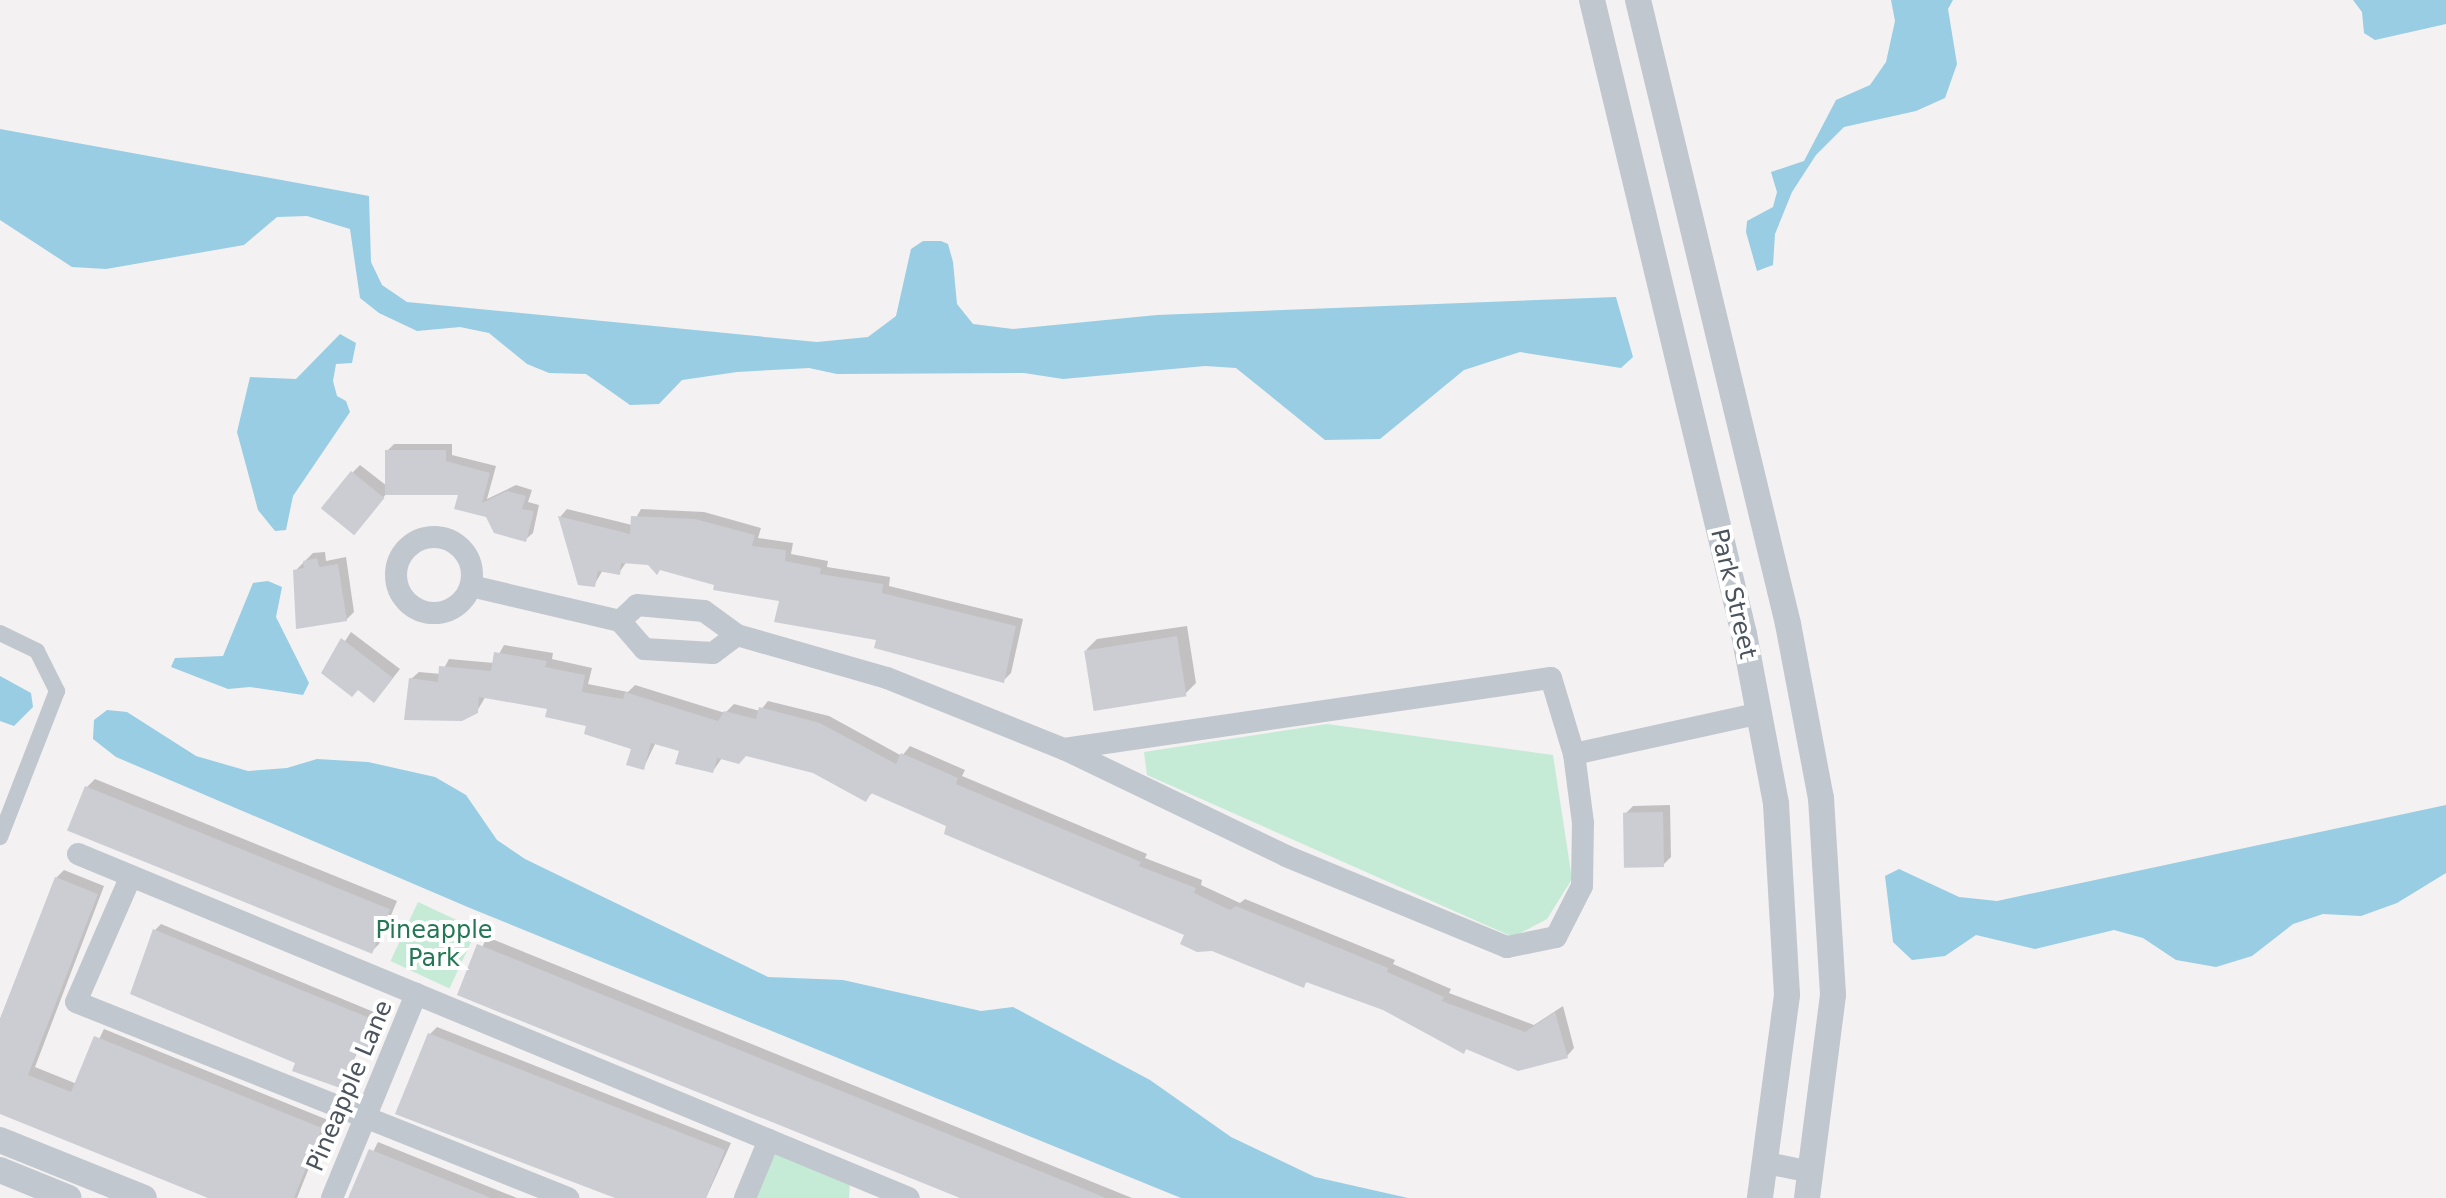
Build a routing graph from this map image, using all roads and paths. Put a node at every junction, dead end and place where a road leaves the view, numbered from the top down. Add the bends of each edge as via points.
1 (1592, 0) edge
2 (1638, 0) edge
3 (1772, 559) junction
4 (1728, 569) junction
5 (471, 586) dead end
6 (620, 621) junction
7 (0, 633) edge
8 (737, 635) junction
9 (1760, 713) junction
10 (1064, 749) junction
11 (1574, 754) junction
12 (0, 837) edge
13 (78, 854) dead end
14 (131, 876) junction
15 (416, 994) junction
16 (366, 1119) junction
17 (0, 1140) edge
18 (769, 1140) junction
19 (1767, 1163) junction
20 (0, 1170) edge
21 (1811, 1172) junction
22 (863, 1189) edge
23 (69, 1198) edge
24 (144, 1198) edge
25 (332, 1198) edge
26 (568, 1198) edge
27 (745, 1198) edge
28 (909, 1198) edge
29 (1760, 1198) edge
30 (1807, 1198) edge

1 - 4 street, Park Street
2 - 3 street, Park Street
3 - 4 street
3 - 21 street, Park Street via 1810,732 1828,882 1833,995
4 - 9 street, Park Street
5 - 6 street
6 - 8 street via 637,605 660,603 704,611
6 - 8 street via 644,649 713,653
7 - 12 street via 37,651 57,691
8 - 10 street via 887,678
9 - 11 street
9 - 19 street, Park Street via 1776,804 1787,995
10 - 11 street via 1551,678
10 - 11 street via 1286,856 1507,947 1556,937 1582,886 1583,823
13 - 14 street
14 - 15 street
14 - 16 street via 76,1002
15 - 16 street, Pineapple Lane
15 - 18 street
16 - 25 street, Pineapple Lane
16 - 26 street
17 - 24 street
18 - 22 street
18 - 27 street
19 - 21 street
19 - 29 street, Park Street
20 - 23 street
21 - 30 street, Park Street
22 - 28 street

